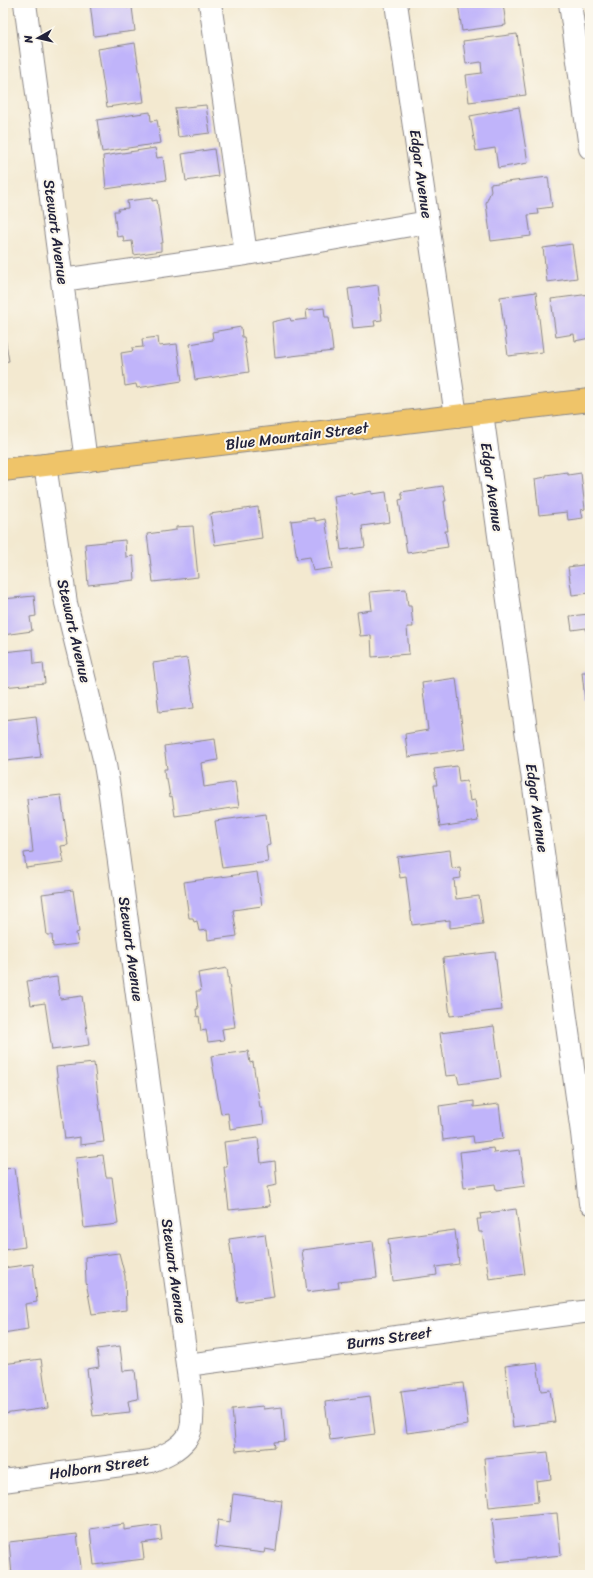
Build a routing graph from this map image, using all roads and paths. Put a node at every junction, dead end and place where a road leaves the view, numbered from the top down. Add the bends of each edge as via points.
1 (25, 3) edge
2 (210, 3) edge
3 (396, 3) edge
4 (570, 3) edge
5 (590, 148) edge
6 (428, 222) junction
7 (246, 254) junction
8 (62, 280) junction
9 (590, 400) edge
10 (482, 413) junction
11 (456, 416) junction
12 (86, 461) junction
13 (45, 465) junction
14 (3, 470) edge
15 (590, 1203) edge
16 (590, 1311) edge
17 (187, 1365) junction
18 (188, 1437) joint
19 (3, 1481) edge

1 - 8 street, Stewart Avenue
2 - 7 street
3 - 6 street, Edgar Avenue
4 - 5 street
6 - 7 street
6 - 11 street, Edgar Avenue
7 - 8 street
8 - 12 street, Stewart Avenue
9 - 10 main road, Blue Mountain Street
10 - 11 main road, Blue Mountain Street
10 - 15 street, Edgar Avenue
11 - 12 main road, Blue Mountain Street
12 - 13 main road, Blue Mountain Street
13 - 14 main road, Blue Mountain Street
13 - 17 street, Stewart Avenue via 66,603 109,788
16 - 17 street, Burns Street
17 - 18 street, Stewart Avenue via 193,1418
18 - 19 street, Holborn Street via 167,1455 151,1461

